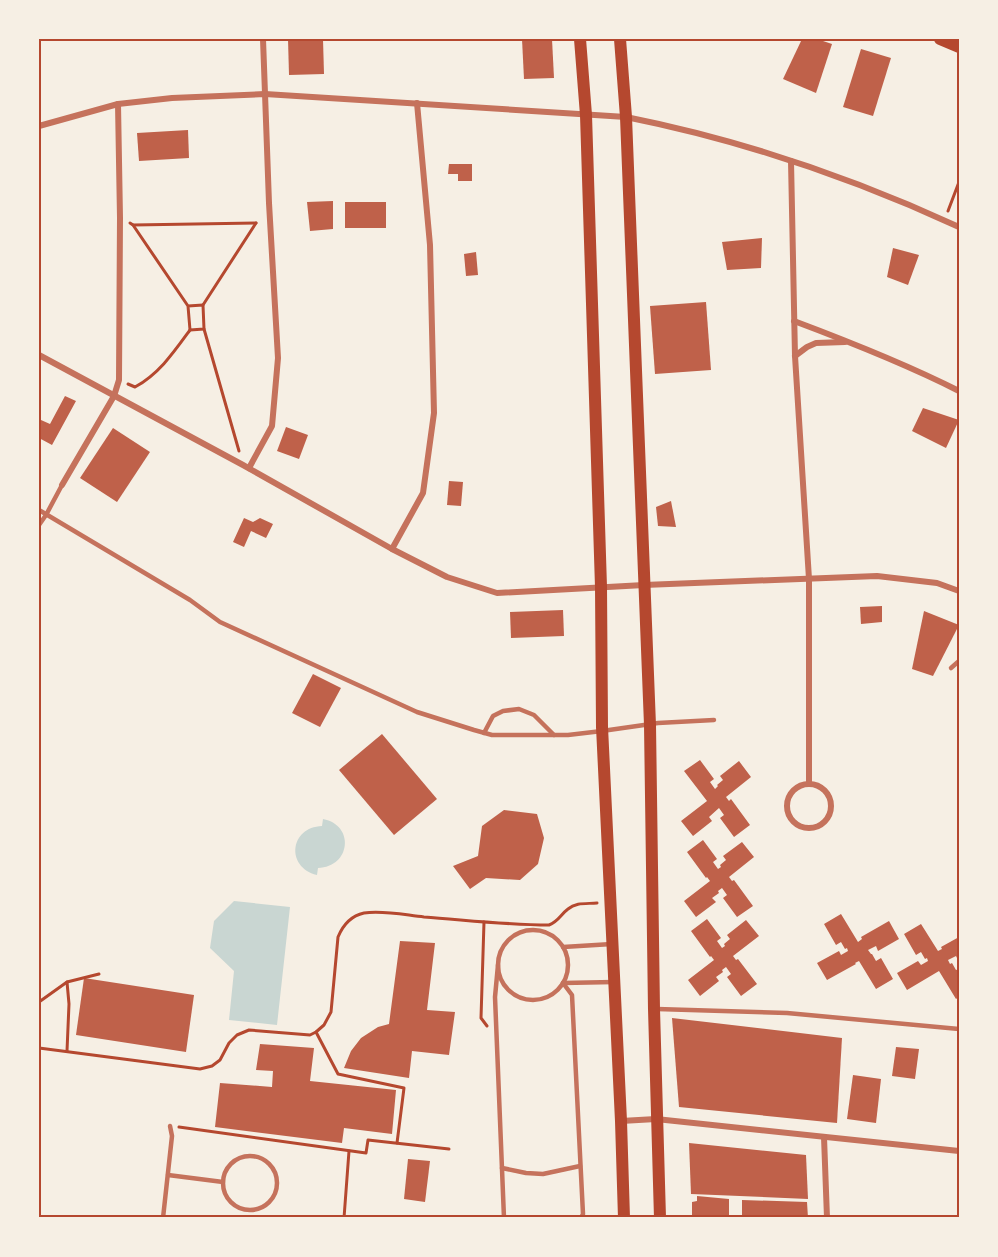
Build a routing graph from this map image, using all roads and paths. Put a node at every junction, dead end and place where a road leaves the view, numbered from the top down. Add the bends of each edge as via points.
1 (263, 39) edge
2 (580, 39) edge
3 (620, 39) edge
4 (940, 39) edge
5 (959, 47) edge
6 (265, 94) junction
7 (417, 103) junction
8 (118, 104) junction
9 (586, 115) junction
10 (626, 117) junction
11 (39, 126) edge
12 (791, 161) junction
13 (959, 182) edge
14 (120, 218) junction
15 (944, 220) junction
16 (133, 225) junction
17 (959, 228) edge
18 (203, 305) junction
19 (189, 306) junction
20 (794, 321) junction
21 (204, 329) junction
22 (190, 330) junction
23 (849, 342) junction
24 (39, 355) edge
25 (795, 356) junction
26 (118, 380) junction
27 (959, 391) edge
28 (114, 396) junction
29 (246, 467) junction
30 (62, 485) joint
31 (39, 510) edge
32 (46, 515) junction
33 (39, 525) edge
34 (392, 549) junction
35 (809, 579) junction
36 (644, 585) junction
37 (601, 587) junction
38 (959, 591) edge
39 (959, 661) edge
40 (951, 669) dead end
41 (714, 720) dead end
42 (650, 725) junction
43 (602, 731) junction
44 (484, 733) junction
45 (554, 735) junction
46 (808, 784) junction
47 (610, 902) junction
48 (484, 922) junction
49 (534, 928) junction
50 (612, 944) junction
51 (563, 947) junction
52 (498, 965) junction
53 (99, 974) dead end
54 (67, 982) junction
55 (614, 982) junction
56 (563, 983) junction
57 (39, 1002) edge
58 (654, 1009) junction
59 (959, 1029) edge
60 (497, 1031) junction
61 (316, 1032) junction
62 (39, 1048) edge
63 (67, 1052) junction
64 (656, 1119) junction
65 (621, 1121) junction
66 (170, 1126) joint
67 (825, 1137) junction
68 (397, 1143) junction
69 (449, 1149) dead end
70 (349, 1151) junction
71 (959, 1151) edge
72 (580, 1166) junction
73 (502, 1168) junction
74 (168, 1175) junction
75 (223, 1182) junction
76 (163, 1218) edge
77 (344, 1218) edge
78 (504, 1218) edge
79 (581, 1218) edge
80 (624, 1218) edge
81 (660, 1218) edge
82 (827, 1218) edge

1 - 6 street
2 - 9 main road
3 - 10 main road
4 - 5 main road
6 - 7 street
6 - 8 street
6 - 29 street via 278,358 272,426
7 - 9 street
7 - 34 street via 430,245 434,413 423,493
8 - 11 street
8 - 14 street
9 - 10 street
9 - 37 main road
10 - 12 street
10 - 36 main road
12 - 15 street
12 - 20 street
13 - 15 path
14 - 16 path
14 - 26 street
15 - 17 street
16 - 18 path via 256,223
16 - 19 path
18 - 19 path
18 - 21 path
19 - 22 path
20 - 23 street
20 - 25 street
21 - 22 path
21 - 29 path
22 - 26 path via 171,356 143,383 135,387
23 - 25 street via 816,343
23 - 27 street
24 - 28 street
25 - 35 street
26 - 28 street
28 - 29 street
28 - 30 street
29 - 34 street
30 - 32 lane
31 - 32 lane
32 - 33 lane
32 - 44 lane via 190,600 220,622 417,712
34 - 37 street via 447,577 497,593
35 - 36 street
35 - 38 street via 877,576
35 - 46 street
36 - 37 street
36 - 42 main road
37 - 43 main road
39 - 40 lane
41 - 42 lane
42 - 43 lane
42 - 58 main road
43 - 45 lane
43 - 47 main road
44 - 45 lane
44 - 45 lane via 493,716 519,709 534,715
46 - 46 street via 790,794 787,808 792,820 811,828 824,822 831,809 828,795
47 - 49 path via 577,904 557,922
47 - 50 main road
48 - 49 path
48 - 60 path via 481,1018 488,1028
48 - 61 path via 382,913 352,917 342,926 338,937 331,1012
49 - 51 lane via 556,938
49 - 52 lane via 513,936 505,944
50 - 51 lane
50 - 55 main road
51 - 56 lane via 568,965
52 - 56 lane via 506,986 524,998 546,997
52 - 60 lane
53 - 54 path
54 - 57 path
54 - 63 path
55 - 56 lane
55 - 65 main road
56 - 72 lane via 572,995
58 - 59 lane via 787,1012
58 - 64 main road
60 - 73 lane
61 - 63 path via 310,1035 249,1030 229,1042 220,1060 200,1069
61 - 68 path via 338,1074 404,1088
62 - 63 path
64 - 65 street
64 - 67 street
64 - 81 main road
65 - 80 main road
66 - 70 path
66 - 74 lane
67 - 71 street
67 - 82 street
68 - 69 path
68 - 70 path via 368,1140 366,1153
70 - 77 path
72 - 73 lane via 543,1174
72 - 79 lane
73 - 78 lane
74 - 75 lane
74 - 76 lane
75 - 75 lane via 228,1199 251,1210 268,1203 276,1187 268,1164 252,1157 236,1160 229,1166

